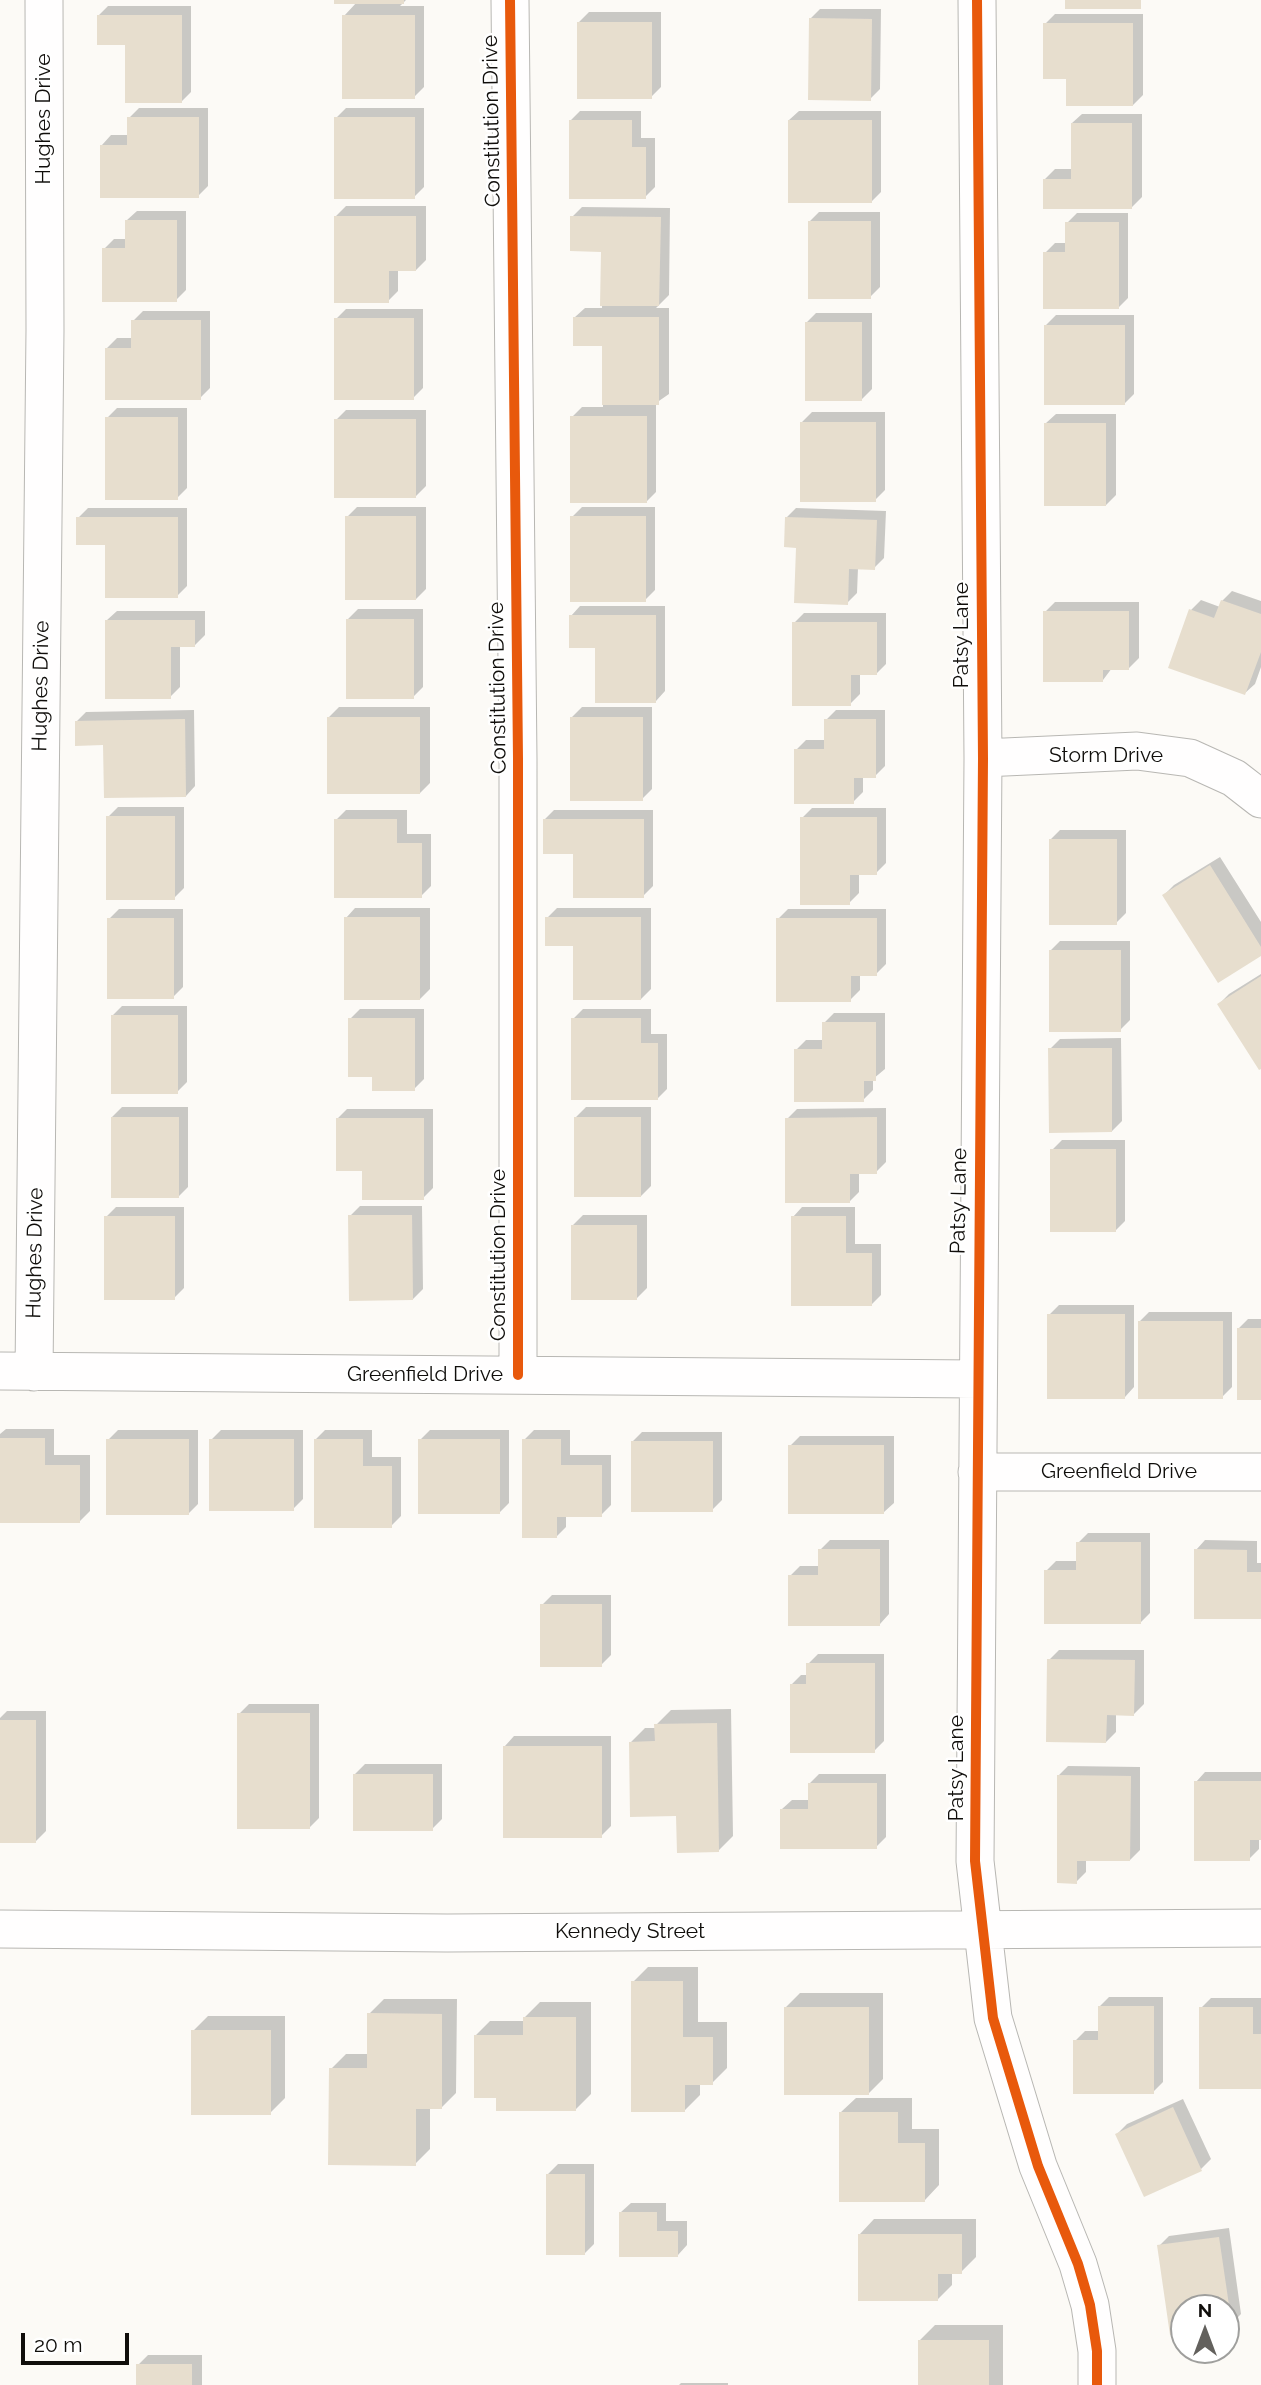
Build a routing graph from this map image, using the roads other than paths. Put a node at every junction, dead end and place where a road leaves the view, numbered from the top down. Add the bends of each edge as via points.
1 (44, 0) edge
2 (510, 0) edge
3 (977, 0) edge
4 (983, 758) junction
5 (1261, 799) edge
6 (17, 1371) edge
7 (518, 1376) junction
8 (977, 1379) junction
9 (977, 1472) junction
10 (1261, 1472) edge
11 (0, 1928) edge
12 (1261, 1928) edge
13 (983, 1930) junction
14 (1097, 2385) edge

1 - 6 street, Hughes Drive via 45,330
2 - 7 street, Constitution Drive via 518,758
3 - 4 street, Patsy Lane
4 - 5 street, Storm Drive via 1137,751 1190,758 1234,779
4 - 8 street, Patsy Lane
6 - 7 street, Greenfield Drive
7 - 8 street, Greenfield Drive
8 - 9 street, Patsy Lane
9 - 10 street, Greenfield Drive
9 - 13 street, Patsy Lane via 975,1861
11 - 13 street, Kennedy Street via 433,1933
12 - 13 street, Kennedy Street
13 - 14 street, Patsy Lane via 993,2018 1038,2166 1090,2305

